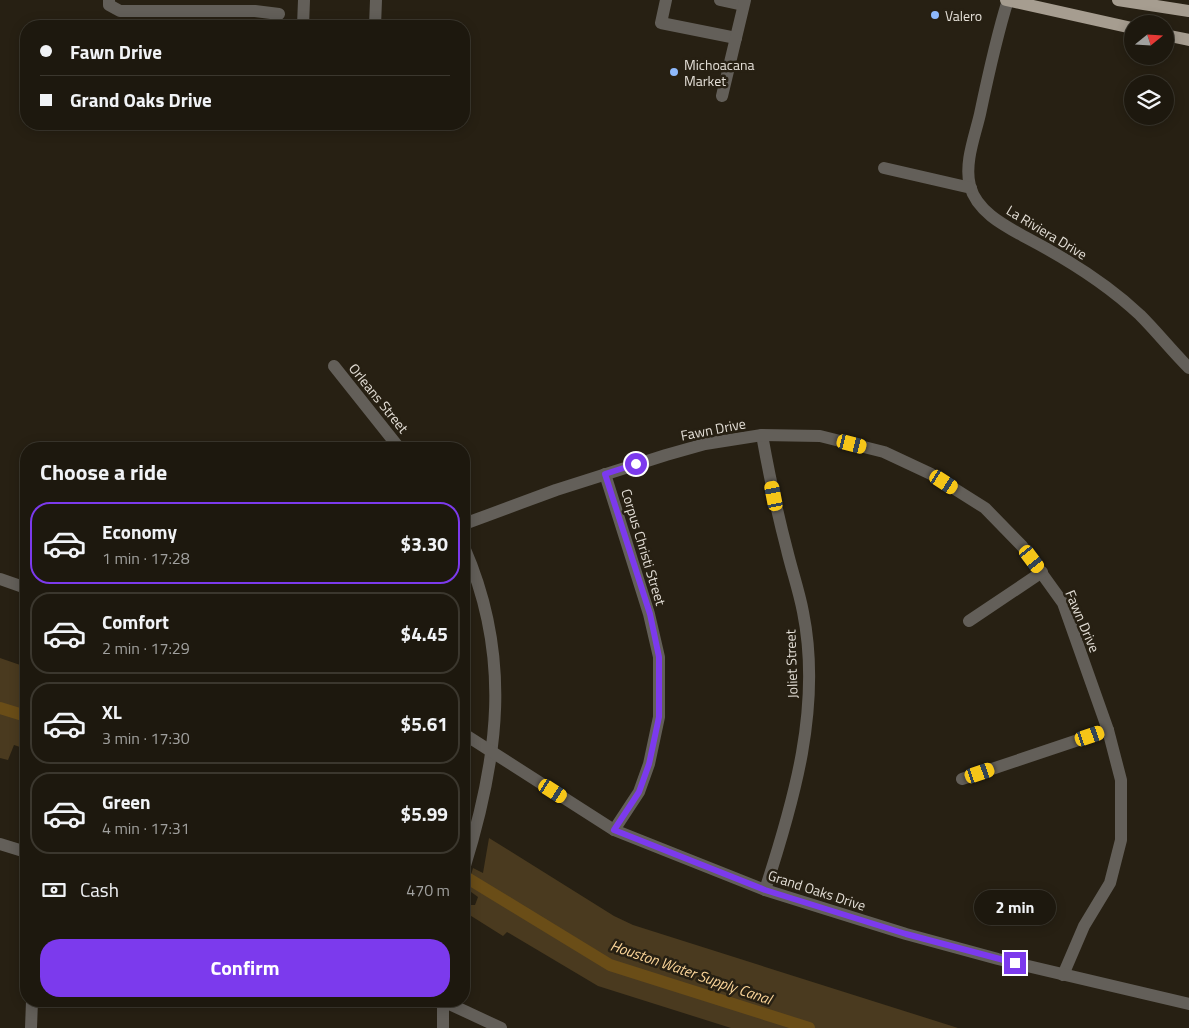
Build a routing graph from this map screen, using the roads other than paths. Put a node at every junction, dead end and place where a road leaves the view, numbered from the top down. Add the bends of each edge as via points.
1 (109, 0) edge
2 (304, 0) edge
3 (376, 0) edge
4 (666, 0) edge
5 (720, 0) edge
6 (1007, 0) edge
7 (1118, 0) edge
8 (744, 3) edge
9 (241, 5) edge
10 (1183, 7) edge
11 (279, 14) dead end
12 (303, 20) edge
13 (375, 20) edge
14 (1124, 26) edge
15 (1174, 37) edge
16 (736, 38) junction
17 (1189, 40) edge
18 (722, 96) dead end
19 (884, 168) dead end
20 (971, 188) junction
21 (334, 366) dead end
22 (1189, 368) edge
23 (762, 436) junction
24 (394, 442) edge
25 (605, 474) junction
26 (470, 522) edge
27 (470, 561) edge
28 (1042, 572) junction
29 (0, 579) edge
30 (20, 586) edge
31 (969, 621) dead end
32 (1108, 730) junction
33 (470, 738) edge
34 (492, 752) junction
35 (962, 779) dead end
36 (614, 830) junction
37 (0, 844) edge
38 (470, 844) edge
39 (20, 850) edge
40 (765, 890) junction
41 (1063, 975) junction
42 (1189, 1004) edge
43 (32, 1007) edge
44 (443, 1007) edge
45 (456, 1007) edge
46 (31, 1028) edge
47 (443, 1028) edge
48 (500, 1028) edge

1 - 9 street via 109,5 120,11
2 - 12 street
3 - 13 street
4 - 16 street via 661,23
5 - 8 street
6 - 14 main road
6 - 20 street via 972,150 968,178
7 - 10 main road
8 - 16 street
9 - 11 street
15 - 17 main road
16 - 18 street
19 - 20 street
20 - 22 street, La Riviera Drive via 987,213 1116,294
21 - 24 street, Orleans Street
23 - 25 street, Fawn Drive via 705,444
23 - 28 street, Fawn Drive via 820,436 884,452 930,474 985,508
23 - 40 street, Joliet Street via 804,613 808,664 808,718 801,765 789,818
25 - 26 street, Fawn Drive
25 - 36 street, Corpus Christi Street via 650,614 659,657 659,717 649,764 639,792
27 - 34 street via 489,619 495,658 496,707
28 - 31 street
28 - 32 street, Fawn Drive via 1062,603
29 - 30 street
32 - 35 street
32 - 41 street, Fawn Drive via 1121,780 1121,840 1110,883 1084,926
33 - 34 street, Grand Oaks Drive
34 - 36 street, Grand Oaks Drive
34 - 38 street
36 - 40 street, Grand Oaks Drive
37 - 39 street
40 - 41 street, Grand Oaks Drive via 906,934
41 - 42 street, Grand Oaks Drive
43 - 46 street
44 - 47 street
45 - 48 street

